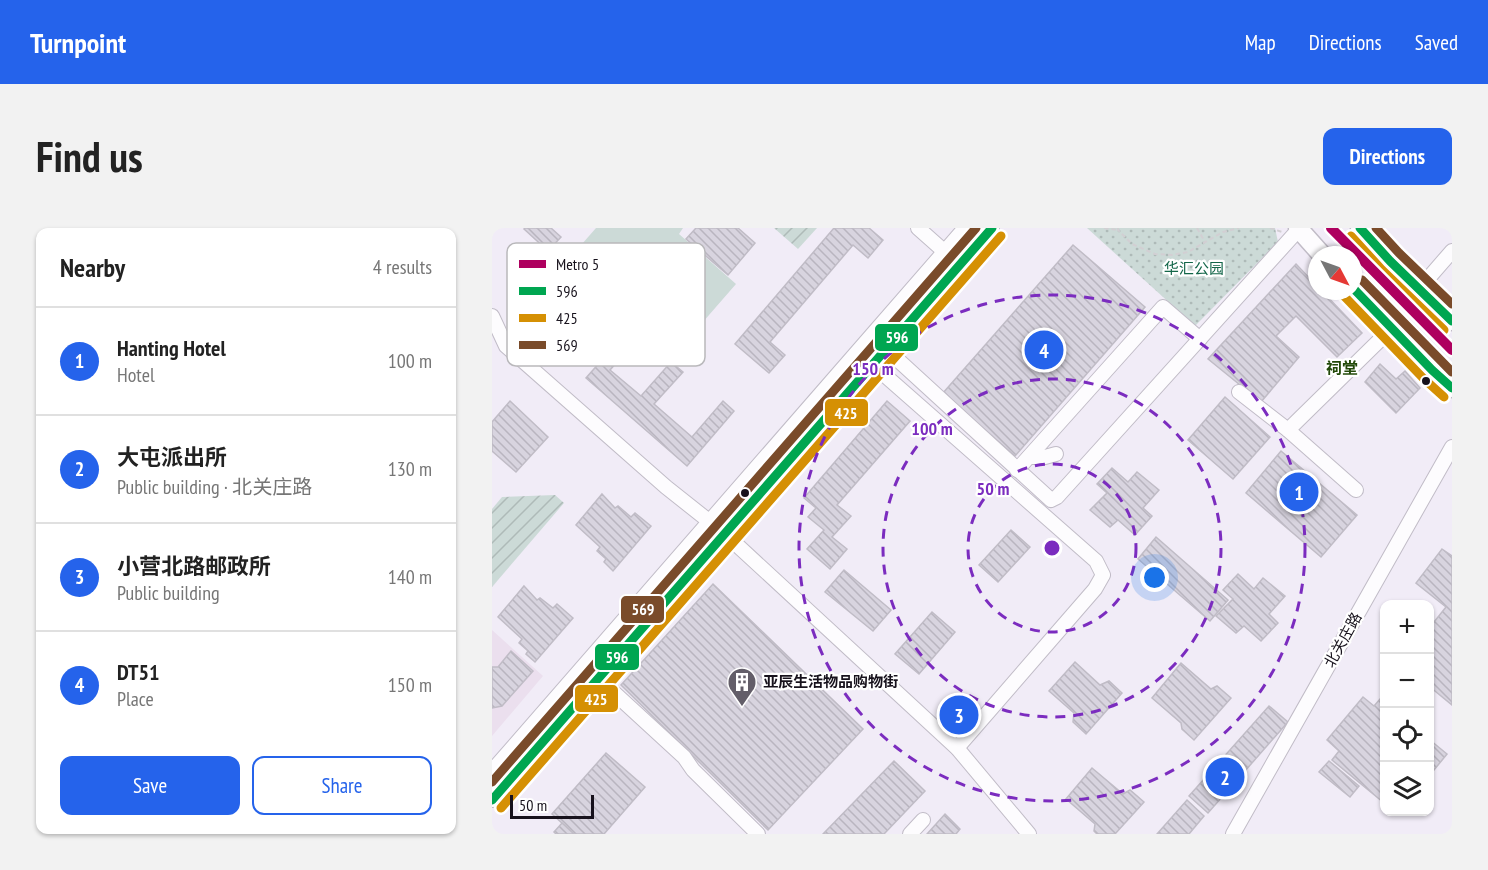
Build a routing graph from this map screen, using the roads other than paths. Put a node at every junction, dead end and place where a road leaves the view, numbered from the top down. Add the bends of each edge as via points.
1 (918, 228) edge
2 (965, 228) edge
3 (992, 228) edge
4 (1360, 228) edge
5 (1298, 229) edge
6 (1314, 246) edge
7 (1452, 251) edge
8 (945, 252) junction
9 (1419, 290) junction
10 (1362, 297) edge
11 (492, 316) edge
12 (1452, 321) edge
13 (1392, 328) junction
14 (1200, 339) junction
15 (1133, 341) junction
16 (507, 347) edge
17 (886, 349) junction
18 (1132, 358) dead end
19 (872, 364) junction
20 (529, 366) edge
21 (1452, 388) edge
22 (1239, 392) dead end
23 (1288, 430) junction
24 (1452, 447) edge
25 (1056, 454) dead end
26 (1029, 457) junction
27 (1017, 470) junction
28 (1356, 490) dead end
29 (710, 521) junction
30 (724, 533) junction
31 (598, 678) junction
32 (957, 748) junction
33 (492, 771) edge
34 (492, 800) edge
35 (923, 820) dead end
36 (758, 834) edge
37 (910, 834) edge
38 (1029, 834) edge
39 (1233, 834) edge

1 - 8 street
2 - 8 street
3 - 17 street
4 - 9 main road
5 - 6 main road
5 - 14 street
7 - 9 street
8 - 29 street
9 - 12 main road
10 - 13 main road
11 - 16 street
13 - 21 main road
13 - 23 street
14 - 15 street via 1163,307
14 - 27 street via 1057,497 1051,500
15 - 18 street
15 - 26 street
17 - 19 street
17 - 27 street
19 - 30 street
19 - 32 street via 1096,561 1103,575
20 - 29 street
22 - 23 street
23 - 28 street
24 - 39 street, 北关庄路
25 - 26 street
26 - 27 street
29 - 30 street
29 - 33 street
30 - 31 street
30 - 32 street
31 - 34 street
31 - 36 street via 684,757
32 - 38 street
35 - 37 street

